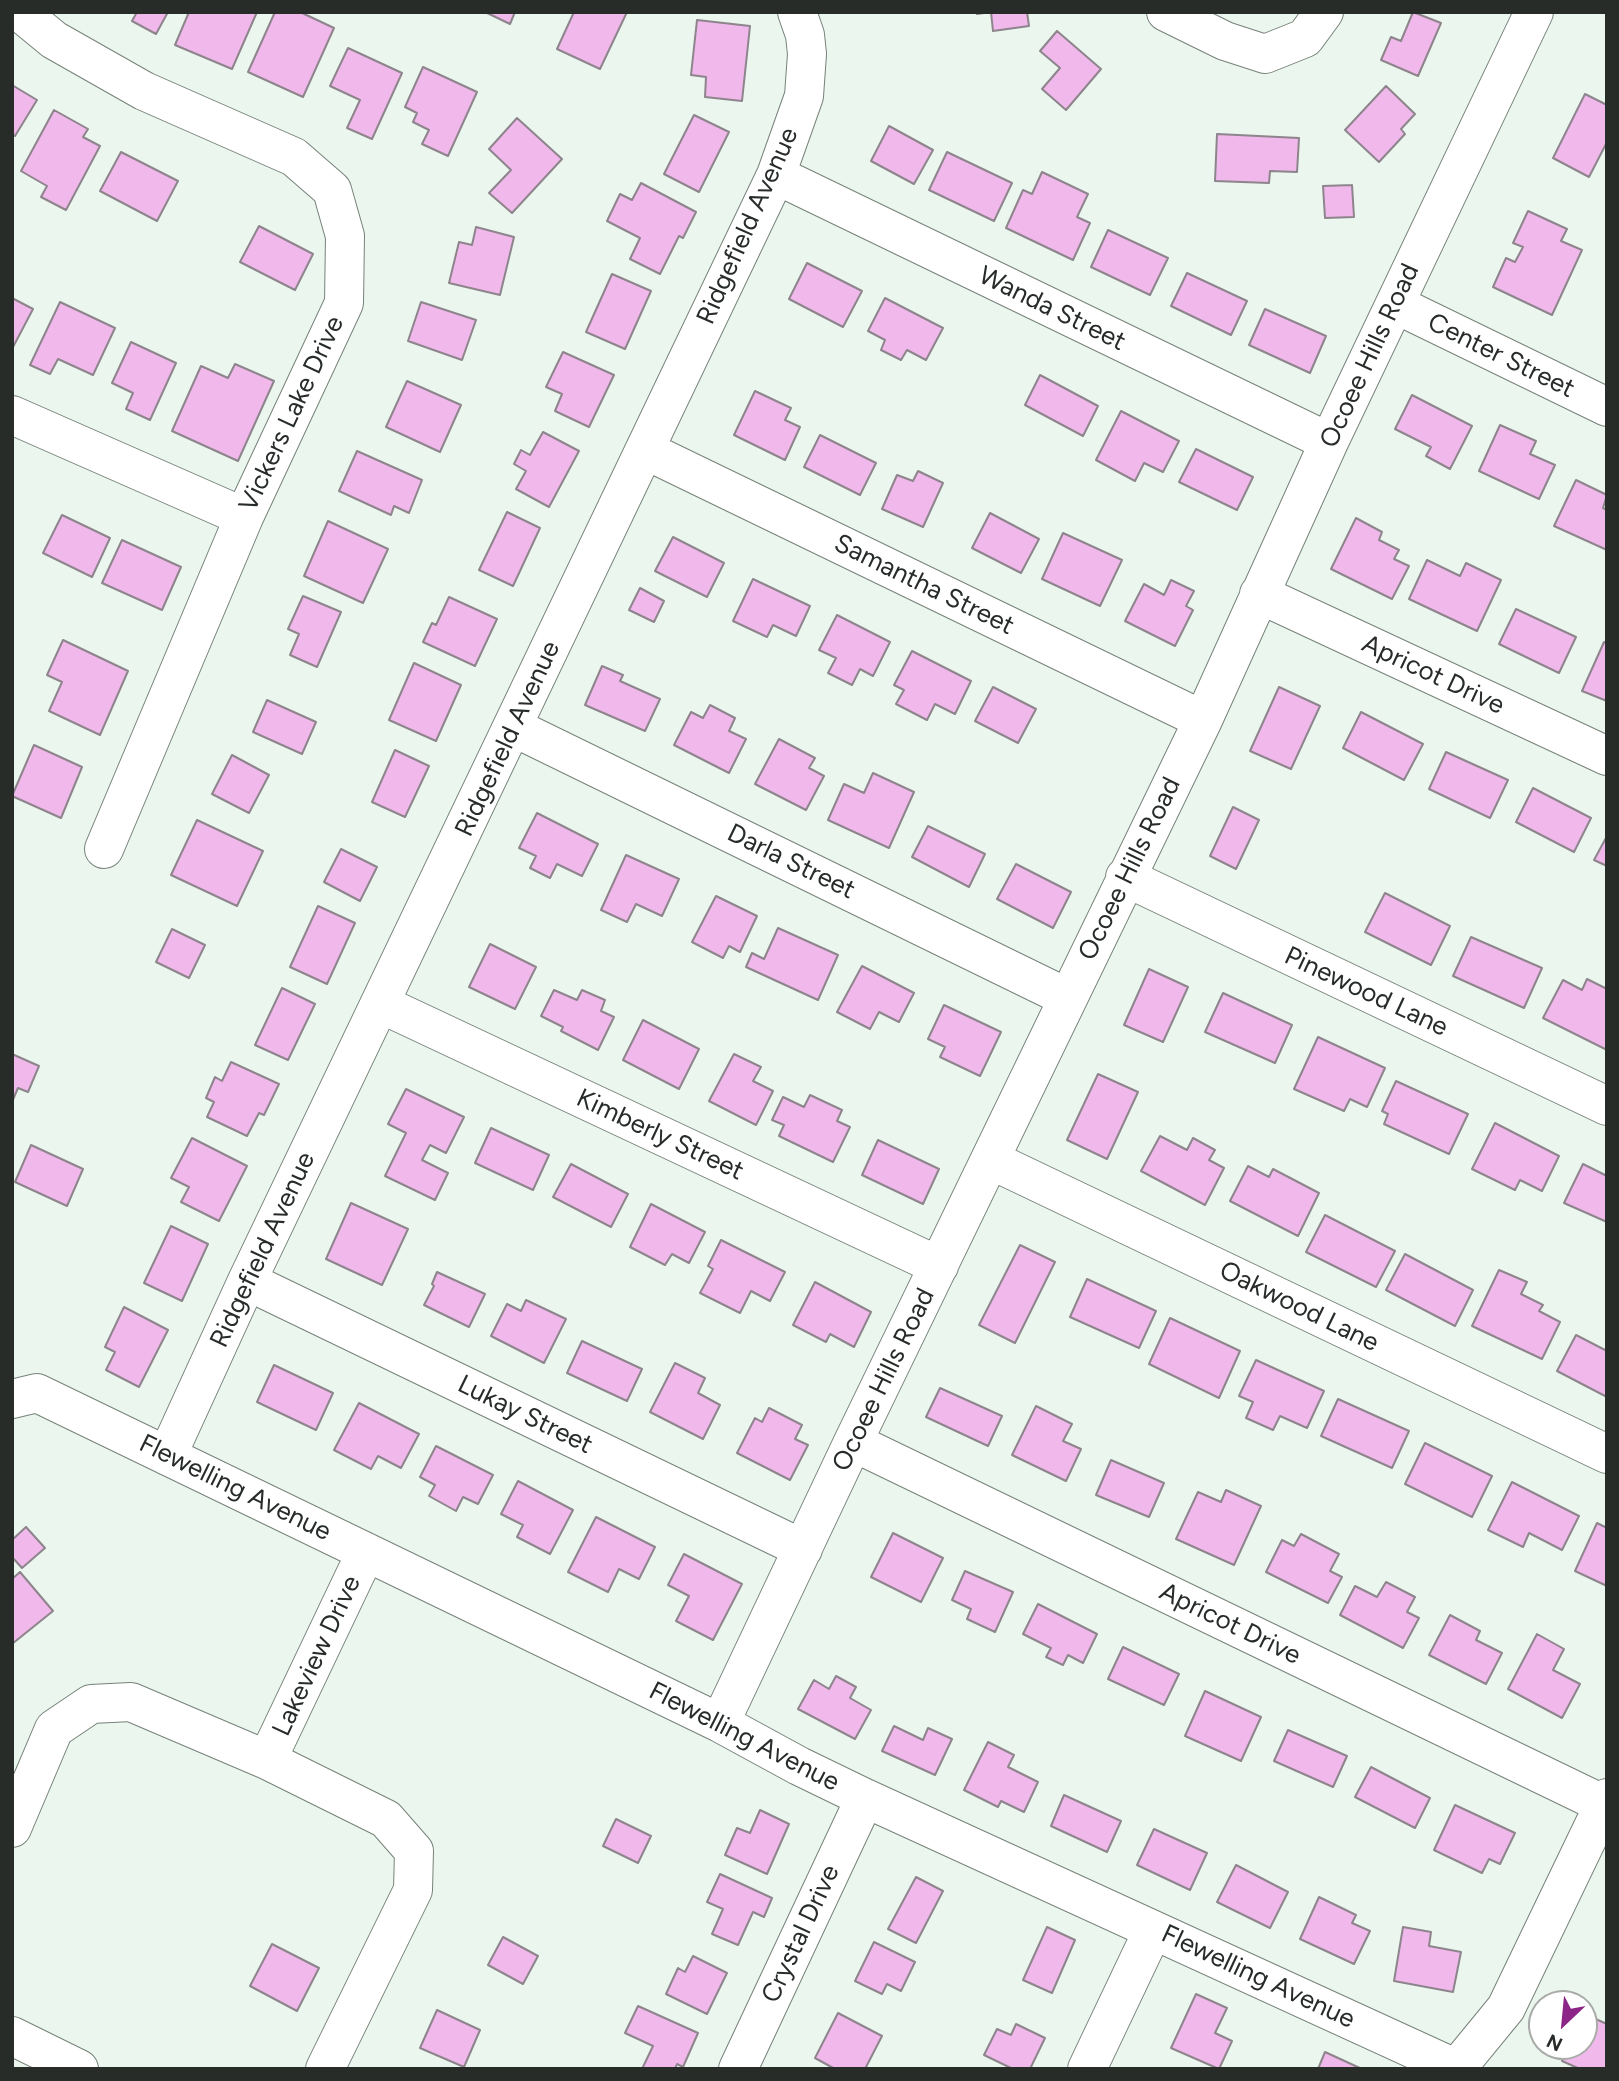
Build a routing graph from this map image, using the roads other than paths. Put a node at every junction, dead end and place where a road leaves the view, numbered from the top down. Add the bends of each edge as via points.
1 (20, 12) edge
2 (797, 12) edge
3 (1166, 12) edge
4 (1324, 12) edge
5 (1534, 12) edge
6 (776, 175) junction
7 (1395, 304) junction
8 (1607, 407) edge
9 (12, 415) edge
10 (1329, 442) junction
11 (645, 450) junction
12 (244, 517) junction
13 (1259, 594) junction
14 (1203, 720) junction
15 (513, 727) junction
16 (1607, 756) edge
17 (104, 849) dead end
18 (1125, 877) junction
19 (1068, 998) junction
20 (381, 1004) junction
21 (1607, 1106) edge
22 (991, 1160) junction
23 (939, 1266) junction
24 (247, 1281) junction
25 (25, 1396) edge
26 (853, 1442) junction
27 (1607, 1454) edge
28 (167, 1456) junction
29 (803, 1549) junction
30 (366, 1552) junction
31 (720, 1723) junction
32 (267, 1760) junction
33 (865, 1798) junction
34 (1606, 1803) edge
35 (12, 1828) edge
36 (1153, 1930) junction
37 (12, 2036) edge
38 (79, 2069) edge
39 (325, 2069) edge
40 (738, 2069) edge
41 (1087, 2069) edge
42 (1456, 2069) edge

1 - 12 street, Vickers Lake Drive via 54,40 144,91 294,157 332,190 345,236 344,303
2 - 6 street, Ridgefield Avenue via 807,54 804,96
3 - 4 street via 1224,41 1265,54 1305,38
5 - 7 street, Ocoee Hills Road
6 - 10 street, Wanda Street
6 - 11 street, Ridgefield Avenue
7 - 8 street, Center Street
7 - 10 street, Ocoee Hills Road
9 - 12 street
10 - 13 street, Ocoee Hills Road
11 - 14 street, Samantha Street
11 - 15 street, Ridgefield Avenue
12 - 17 street, Vickers Lake Drive
13 - 14 street, Ocoee Hills Road
13 - 16 street, Apricot Drive
14 - 18 street, Ocoee Hills Road
15 - 19 street, Darla Street
15 - 20 street, Ridgefield Avenue
18 - 19 street, Ocoee Hills Road
18 - 21 street, Pinewood Lane
19 - 22 street, Ocoee Hills Road
20 - 23 street, Kimberly Street
20 - 24 street, Ridgefield Avenue
22 - 23 street, Ocoee Hills Road
22 - 27 street, Oakwood Lane
23 - 26 street, Ocoee Hills Road
24 - 28 street, Ridgefield Avenue
24 - 29 street, Lukay Street
25 - 28 street, Flewelling Avenue
26 - 29 street, Ocoee Hills Road
26 - 34 street, Apricot Drive
28 - 30 street, Flewelling Avenue
29 - 31 street, Ocoee Hills Road
30 - 31 street, Flewelling Avenue
30 - 32 street, Lakeview Drive
31 - 33 street, Flewelling Avenue
32 - 35 street, Lakeview Drive via 131,1702 91,1704 54,1729
32 - 39 street, Lakeview Drive via 386,1819 414,1851 413,1890
33 - 36 street, Flewelling Avenue
33 - 40 street, Crystal Drive
34 - 42 street via 1506,2008
36 - 41 street
36 - 42 street, Flewelling Avenue
37 - 38 street

